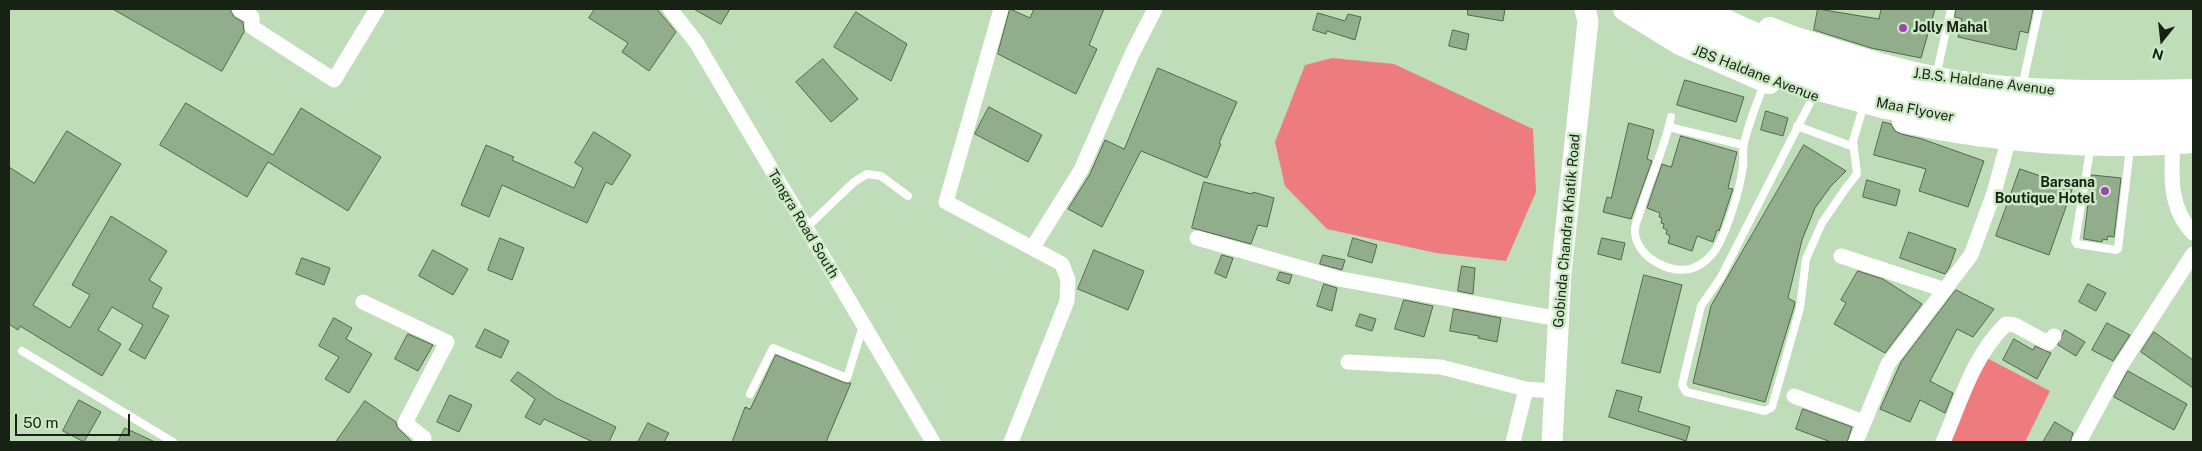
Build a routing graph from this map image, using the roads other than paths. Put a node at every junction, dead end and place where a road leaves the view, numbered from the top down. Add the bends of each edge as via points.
1 (240, 9) edge
2 (377, 9) edge
3 (670, 9) edge
4 (1001, 9) edge
5 (1155, 9) edge
6 (1625, 9) edge
7 (1656, 9) edge
8 (1696, 9) edge
9 (1725, 9) edge
10 (1951, 9) edge
11 (2039, 9) edge
12 (1590, 13) edge
13 (1936, 78) junction
14 (1766, 81) junction
15 (2021, 90) junction
16 (2193, 91) edge
17 (1813, 97) junction
18 (2193, 107) edge
19 (1862, 111) junction
20 (1671, 118) dead end
21 (1797, 126) junction
22 (2193, 126) edge
23 (1669, 127) junction
24 (2009, 138) junction
25 (2183, 142) edge
26 (2091, 143) junction
27 (2130, 143) junction
28 (1743, 145) junction
29 (1854, 147) junction
30 (908, 196) dead end
31 (805, 229) junction
32 (2193, 233) edge
33 (1197, 238) dead end
34 (1033, 247) junction
35 (2193, 254) edge
36 (1841, 256) dead end
37 (1945, 290) junction
38 (363, 302) dead end
39 (1559, 319) junction
40 (863, 326) junction
41 (2054, 336) dead end
42 (22, 351) dead end
43 (1348, 362) dead end
44 (1526, 390) junction
45 (1555, 391) junction
46 (750, 394) dead end
47 (1794, 396) dead end
48 (1864, 422) junction
49 (172, 442) edge
50 (421, 442) edge
51 (933, 442) edge
52 (1011, 442) edge
53 (1513, 442) edge
54 (1552, 442) edge
55 (1856, 442) edge
56 (1943, 442) edge
57 (2079, 442) edge

1 - 2 street via 252,17 252,27 334,80
3 - 31 street, Tangra Road South via 696,42
4 - 34 street via 946,202
5 - 34 street via 1081,170
6 - 14 main road, JBS Haldane Avenue via 1680,43
7 - 22 highway, Maa Flyover via 1755,63 1819,87 1886,105 2002,124
8 - 18 highway, Maa Flyover via 1793,54 1875,79 1934,92 2022,105 2069,108
9 - 13 main road, J.B.S. Haldane Avenue via 1808,42 1907,73
10 - 13 lane
11 - 15 lane
12 - 39 main road, Gobinda Chandra Khatik Road via 1561,273
13 - 15 main road, J.B.S. Haldane Avenue
14 - 17 main road, JBS Haldane Avenue
14 - 28 lane
15 - 16 main road, J.B.S. Haldane Avenue
17 - 19 main road, JBS Haldane Avenue
17 - 21 lane
19 - 24 main road, JBS Haldane Avenue via 1961,132
19 - 29 lane
20 - 23 lane
21 - 29 lane
21 - 29 lane via 1721,277 1701,306 1682,385 1686,392 1765,411 1772,407 1800,308 1806,259 1822,223 1857,174
23 - 28 lane
23 - 28 lane via 1634,231 1642,253 1677,269 1694,268 1717,248 1737,197
24 - 26 main road, JBS Haldane Avenue
24 - 37 street via 1994,193 1971,255
25 - 27 main road, JBS Haldane Avenue
25 - 32 street via 2171,177 2175,205 2184,224
26 - 27 main road, JBS Haldane Avenue
26 - 27 lane via 2075,241 2077,244 2116,250
30 - 31 lane via 882,176 868,174 854,182
31 - 40 street, Tangra Road South
33 - 39 street via 1340,279
34 - 52 street via 1062,264 1068,280 1067,301
35 - 57 street via 2120,367
36 - 37 street
37 - 48 street via 1888,364
38 - 50 street via 447,342 405,422 424,438
39 - 45 main road, Gobinda Chandra Khatik Road
40 - 46 lane via 846,378 773,348
40 - 51 street, Tangra Road South
41 - 56 street via 2048,343 2015,325 2006,324 1993,336 1979,358
42 - 49 lane
43 - 44 street via 1441,367
44 - 45 street
44 - 53 street
45 - 54 main road, Gobinda Chandra Khatik Road
47 - 48 street
48 - 55 street

